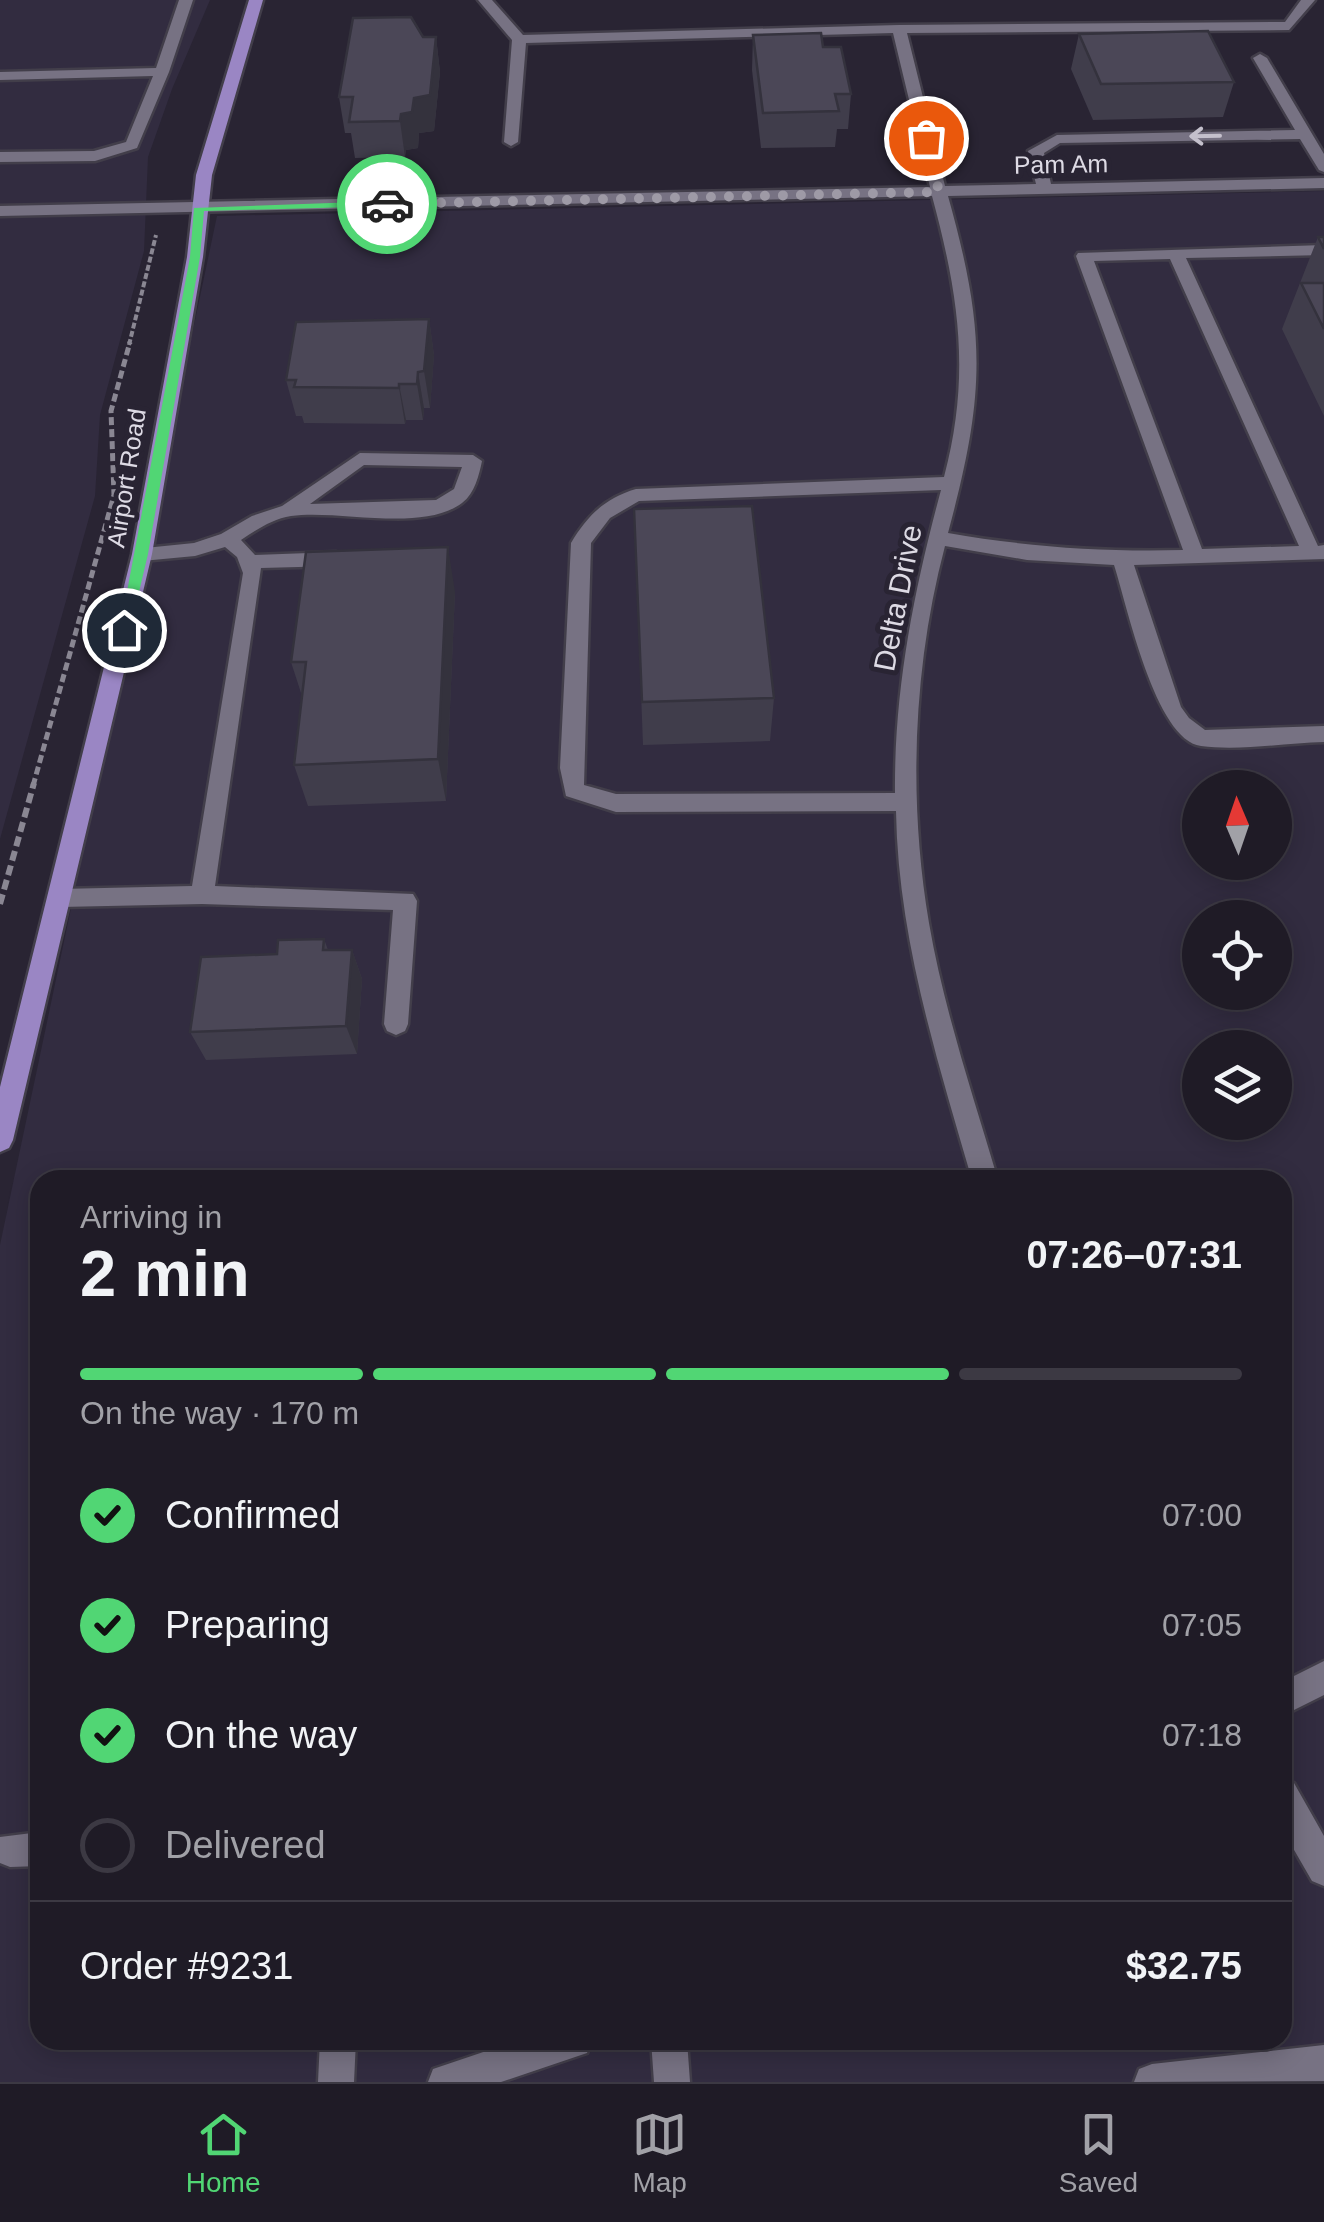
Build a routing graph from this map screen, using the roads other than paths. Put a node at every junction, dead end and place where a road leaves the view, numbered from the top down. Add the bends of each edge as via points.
1 (186, 0) edge
2 (256, 0) edge
3 (485, 0) edge
4 (1308, 0) edge
5 (899, 30) junction
6 (518, 39) junction
7 (1260, 58) dead end
8 (162, 72) junction
9 (0, 76) edge
10 (1303, 134) junction
11 (511, 142) dead end
12 (0, 157) edge
13 (1324, 166) edge
14 (1324, 183) edge
15 (1046, 190) junction
16 (939, 192) junction
17 (199, 208) junction
18 (0, 211) edge
19 (1324, 250) edge
20 (1176, 254) junction
21 (954, 483) junction
22 (289, 510) junction
23 (938, 538) junction
24 (228, 539) junction
25 (1317, 552) edge
26 (142, 554) junction
27 (1196, 556) junction
28 (364, 558) edge
29 (1122, 558) junction
30 (251, 562) junction
31 (1324, 734) edge
32 (908, 802) junction
33 (202, 894) junction
34 (60, 898) junction
35 (396, 1024) dead end
36 (0, 1140) edge
37 (982, 1170) edge
38 (1324, 1676) edge
39 (1292, 1694) edge
40 (1292, 1813) edge
41 (1324, 1870) edge
42 (338, 2050) edge
43 (544, 2050) edge
44 (670, 2050) edge
45 (1324, 2063) edge
46 (336, 2082) edge
47 (446, 2082) edge
48 (672, 2082) edge
49 (1152, 2082) edge

1 - 8 street
2 - 17 main road, Airport Road
3 - 6 street
4 - 5 street via 1288,26
5 - 6 street
5 - 16 street, Delta Drive
6 - 11 street
7 - 10 street
8 - 9 street
8 - 12 street via 132,145 94,156
10 - 13 street
10 -> 15 street via 1056,139 1036,151
14 - 15 street, Pam Am
15 - 16 street, Pam Am
16 - 17 street, Pam Am
16 - 21 street, Delta Drive via 969,323 970,384
17 - 18 street, Pam Am
17 - 26 main road, Airport Road
19 - 20 street
20 - 25 street
20 - 27 street via 1084,256
21 - 23 street, Delta Drive
21 - 32 street via 636,495 594,518 581,543 574,790 616,803
22 - 22 street via 360,459 473,461 466,486 453,500 430,508
22 - 24 street
23 - 29 street via 1026,553
23 - 32 street, Delta Drive via 910,696
24 - 26 street
24 - 30 street
25 - 27 street
26 - 34 main road, Airport Road
27 - 29 street
28 - 30 street
29 - 31 street via 1181,724 1201,738
30 - 33 street
32 - 37 street, Delta Drive via 912,886
33 - 34 street
33 - 35 street via 404,901
34 - 36 main road, Airport Road
38 - 39 street
40 - 41 street
42 - 46 street
43 - 47 street
44 - 48 street
45 - 49 street

